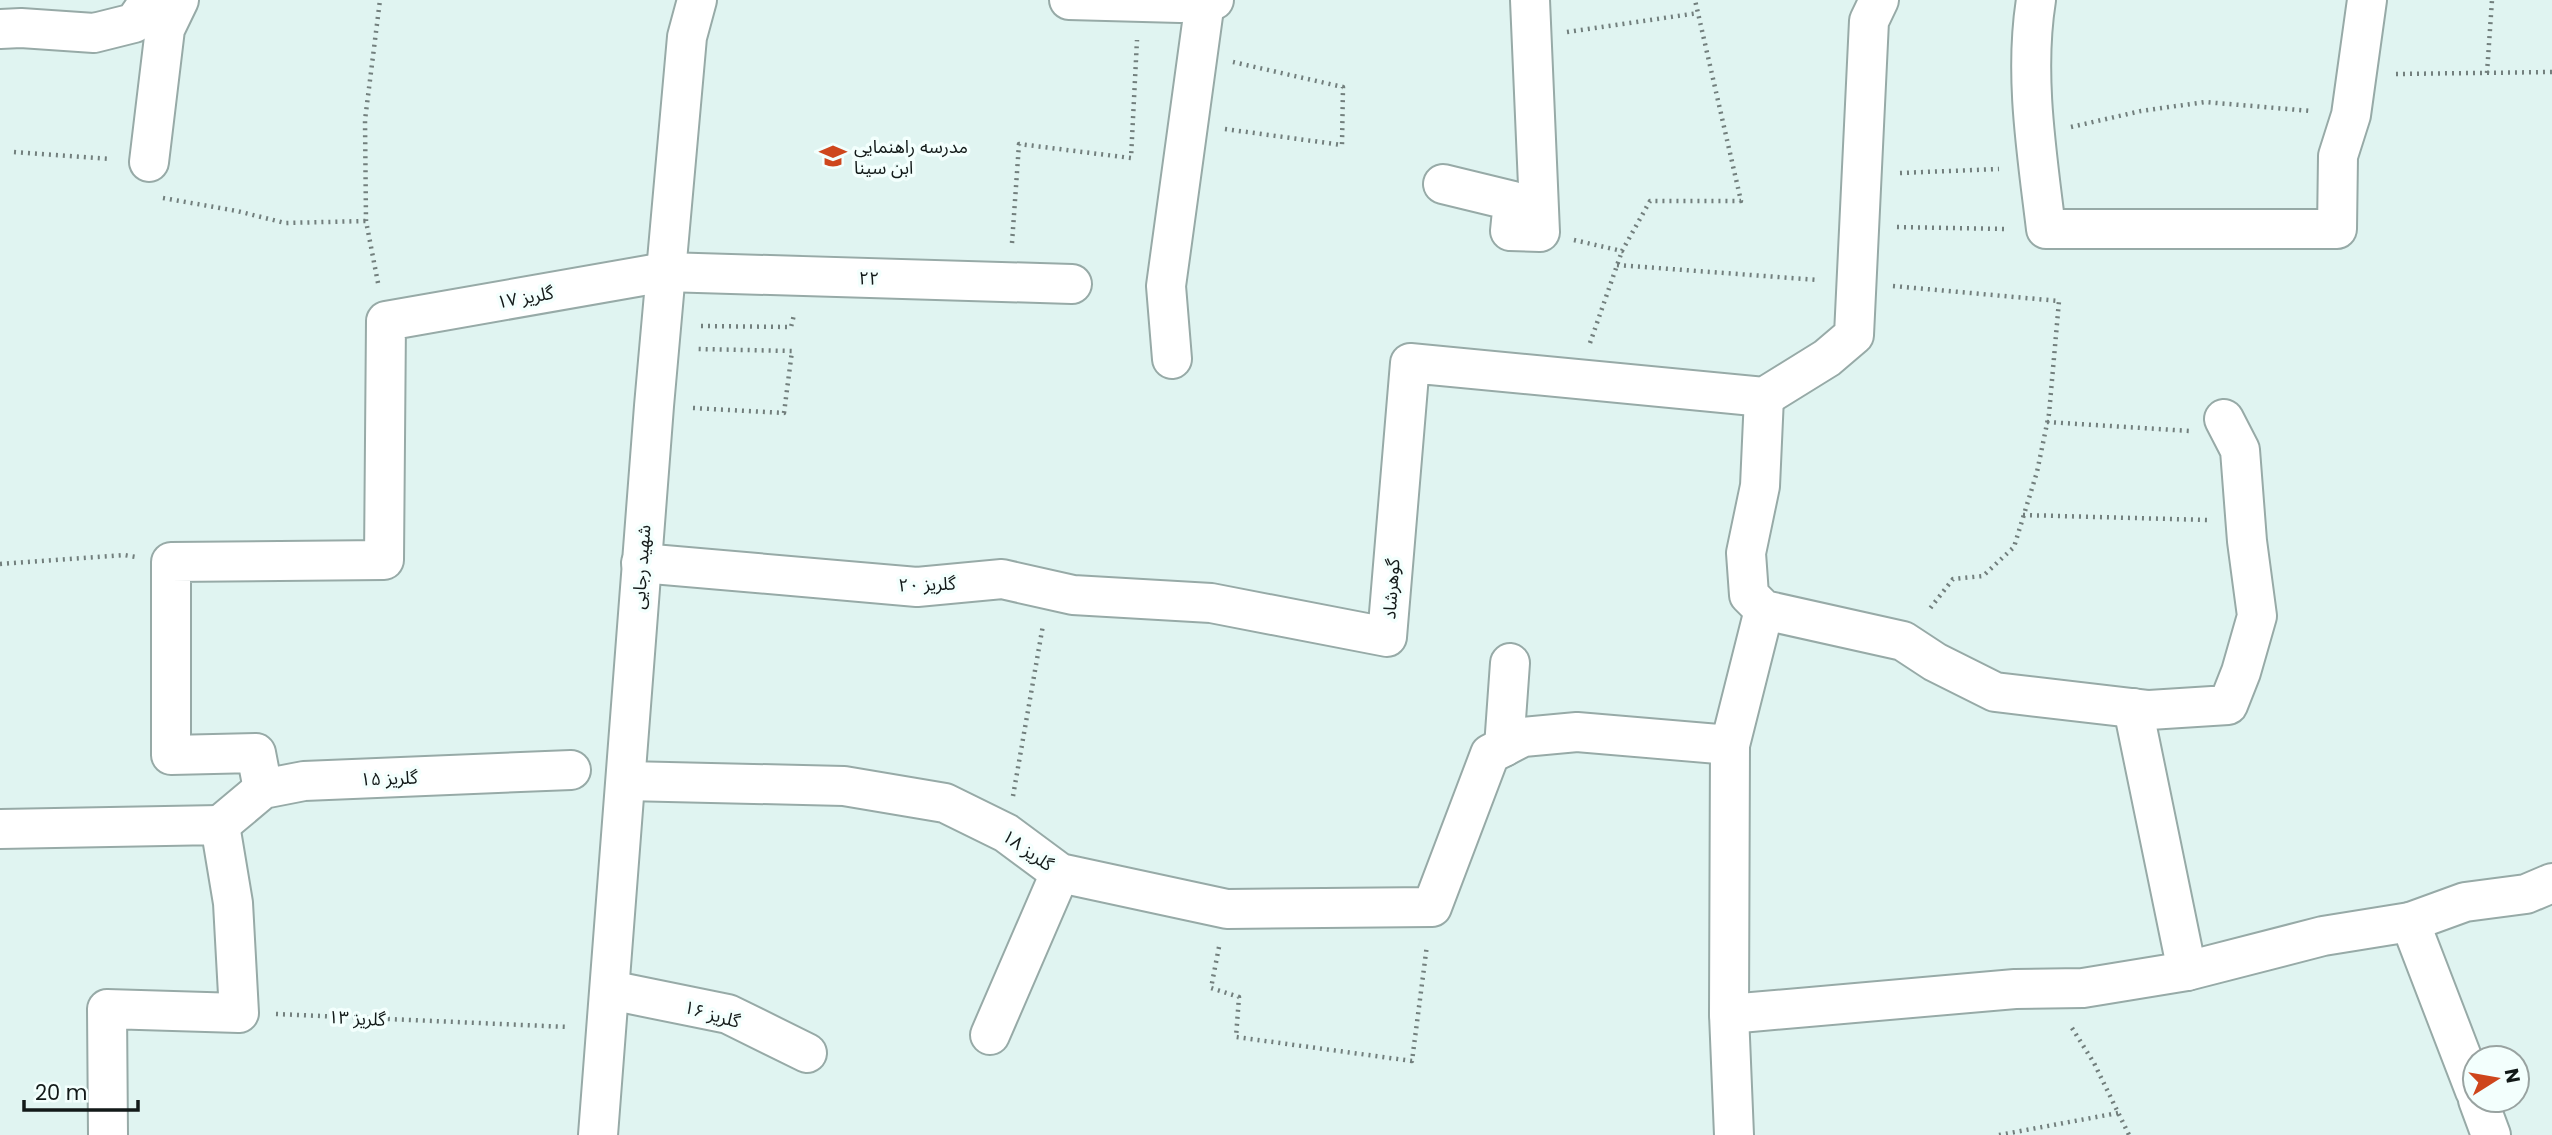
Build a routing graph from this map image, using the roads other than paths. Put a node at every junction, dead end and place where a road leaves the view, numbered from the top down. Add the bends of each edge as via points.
1 (150, 0) edge
2 (179, 0) edge
3 (697, 0) edge
4 (1069, 0) edge
5 (1214, 0) edge
6 (1879, 0) edge
7 (2036, 0) edge
8 (2367, 0) edge
9 (1139, 1) edge
10 (1205, 1) edge
11 (1531, 18) edge
12 (0, 29) edge
13 (149, 162) road end
14 (1443, 184) dead end
15 (665, 272) junction
16 (1072, 284) dead end
17 (1172, 359) dead end
18 (1764, 397) junction
19 (2228, 426) road end
20 (641, 563) junction
21 (1210, 603) joint
22 (1764, 610) junction
23 (1510, 663) dead end
24 (2133, 708) junction
25 (1730, 745) junction
26 (1504, 747) junction
27 (571, 770) dead end
28 (626, 781) junction
29 (263, 789) junction
30 (220, 825) junction
31 (0, 829) edge
32 (1060, 873) junction
33 (2552, 883) edge
34 (2410, 922) junction
35 (2187, 971) junction
36 (610, 990) junction
37 (1729, 1014) junction
38 (990, 1035) dead end
39 (807, 1053) dead end
40 (2461, 1055) edge
41 (2483, 1114) edge
42 (107, 1135) edge
43 (598, 1135) edge
44 (1734, 1135) edge
45 (2491, 1135) edge

1 - 12 street via 134,23 94,33
2 - 13 street via 165,29
3 - 15 street, شهید رجایی via 687,37
4 - 9 street
5 - 10 street
6 - 18 street via 1869,21 1854,335 1827,358
7 - 8 street via 2030,36 2046,229 2337,229 2337,156 2351,115
9 - 10 street
10 - 17 street via 1166,286
11 - 14 street via 1539,232 1510,232 1513,201
15 - 16 street, ۲۲
15 - 20 street, شهید رجایی
15 - 29 street, گلریز ۱۷ via 386,321 384,560 171,562 170,755 256,753
18 - 21 street, گوهرشاد via 1410,363 1387,637
18 - 22 street via 1760,486 1746,553 1749,595
19 - 24 street via 2240,450 2257,616 2241,672 2228,705
20 - 21 street, گلریز ۲۰ via 917,587 1002,579 1073,595
20 - 28 street, شهید رجایی
22 - 24 street via 1903,642 1995,692
22 - 25 street
23 - 26 street
24 - 35 street
25 - 26 street via 1577,732 1523,737
25 - 37 street
26 - 32 street, گلریز ۱۸ via 1490,754 1432,906 1227,909
27 - 29 street, گلریز ۱۵ via 304,781
28 - 32 street, گلریز ۱۸ via 844,786 946,803 1006,833
28 - 36 street, شهید رجایی
29 - 30 street, گلریز ۱۵
30 - 31 street
30 - 42 street via 233,903 239,1013 107,1009
32 - 38 street
33 - 34 street via 2526,894 2465,902
34 - 35 street via 2323,936
34 - 40 street
35 - 37 street via 2082,988 2015,989
36 - 39 street, گلریز ۱۶ via 728,1014
36 - 43 street, شهید رجایی
37 - 44 street
41 - 45 street

